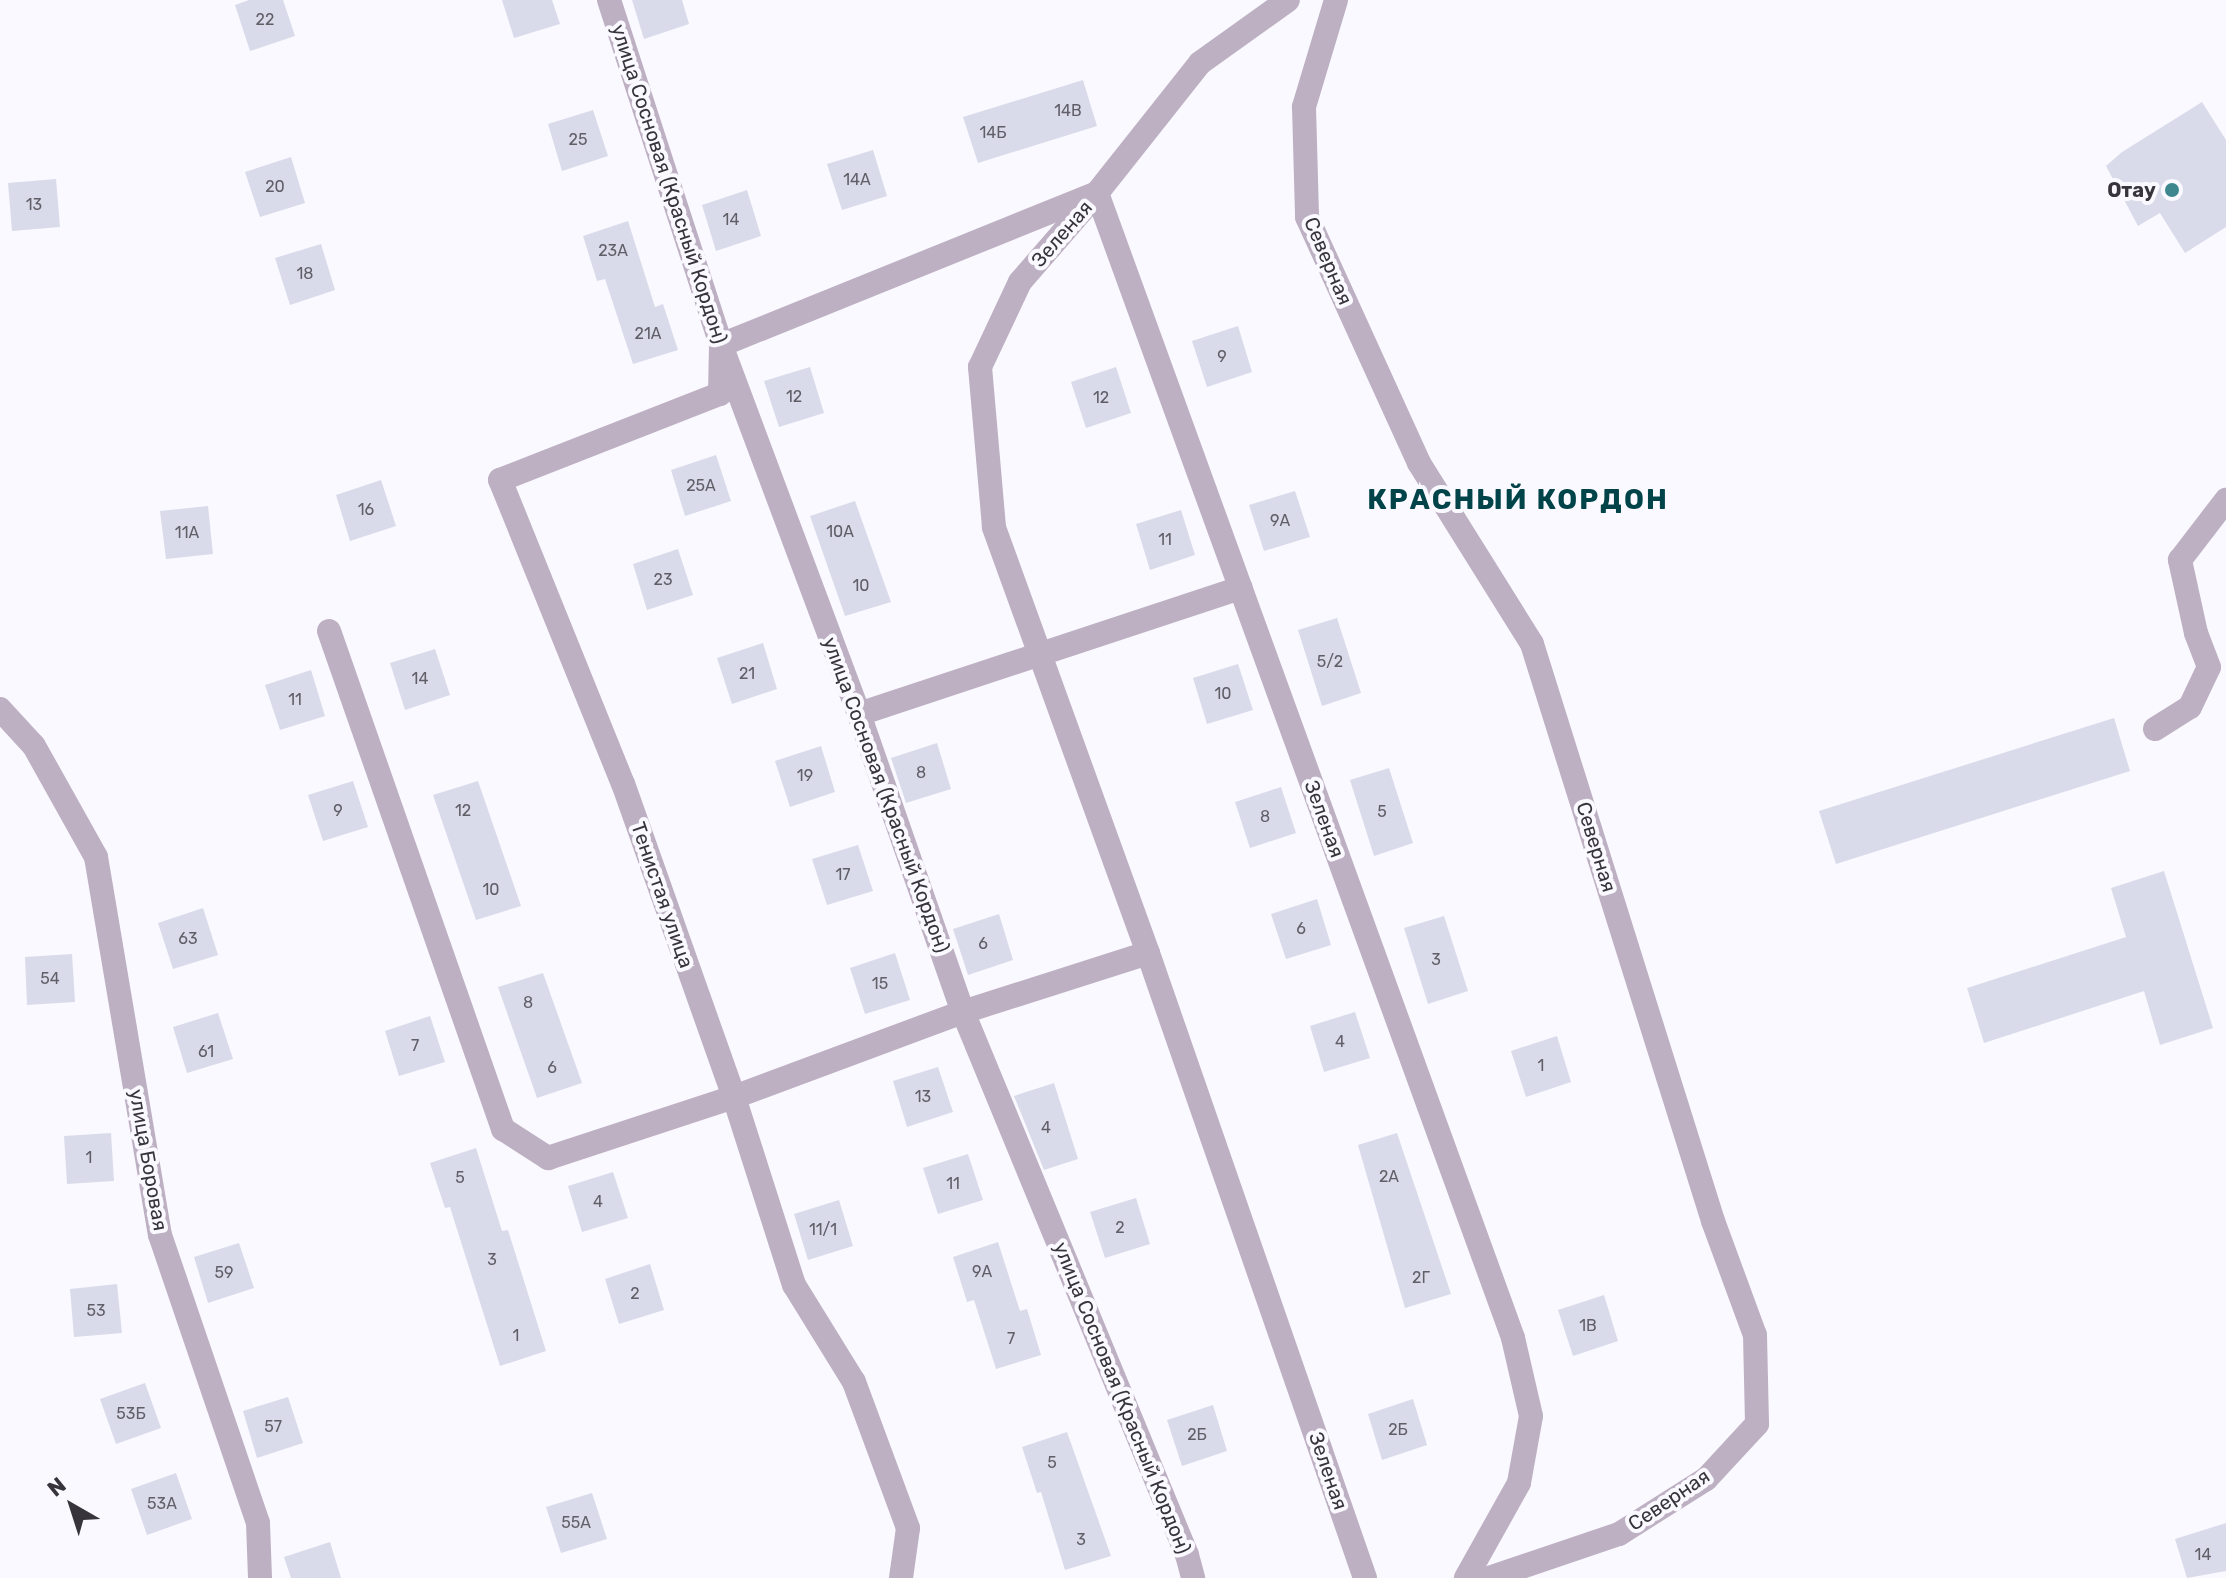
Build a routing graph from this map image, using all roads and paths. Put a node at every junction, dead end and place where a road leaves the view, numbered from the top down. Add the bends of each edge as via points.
1 (609, 0) edge
2 (1288, 0) edge
3 (1336, 0) edge
4 (1097, 193) junction
5 (721, 345) junction
6 (2226, 500) edge
7 (1241, 588) junction
8 (329, 631) dead end
9 (1041, 657) junction
10 (0, 709) edge
11 (859, 714) junction
12 (2155, 729) dead end
13 (1148, 953) junction
14 (963, 1012) junction
15 (734, 1097) junction
16 (260, 1578) edge
17 (901, 1578) edge
18 (1193, 1578) edge
19 (1365, 1578) edge
20 (1466, 1578) edge
21 (1489, 1578) edge

1 - 5 street, улица Сосновая (Красный Кордон)
2 - 4 street via 1200,63
3 - 21 street, Северная via 1304,107 1307,217 1419,463 1532,644 1713,1221 1755,1335 1757,1424 1706,1479 1619,1534
4 - 5 street
4 - 7 street, Зеленая
4 - 9 street, Зеленая via 1020,282 980,367 994,527
5 - 11 street, улица Сосновая (Красный Кордон)
5 - 15 street, Тенистая улица via 720,394 500,480 623,784
6 - 12 street via 2180,560 2209,667 2190,707
7 - 9 street
7 - 20 street, Зеленая via 1513,1338 1531,1416 1519,1483
8 - 15 street via 503,1129 548,1158
9 - 11 street
9 - 13 street, Зеленая
10 - 16 street, улица Боровая via 34,746 96,857 160,1235 258,1523
11 - 14 street, улица Сосновая (Красный Кордон)
13 - 14 street
13 - 19 street, Зеленая
14 - 15 street
14 - 18 street, улица Сосновая (Красный Кордон)
15 - 17 street, Тенистая улица via 794,1285 854,1382 908,1528

